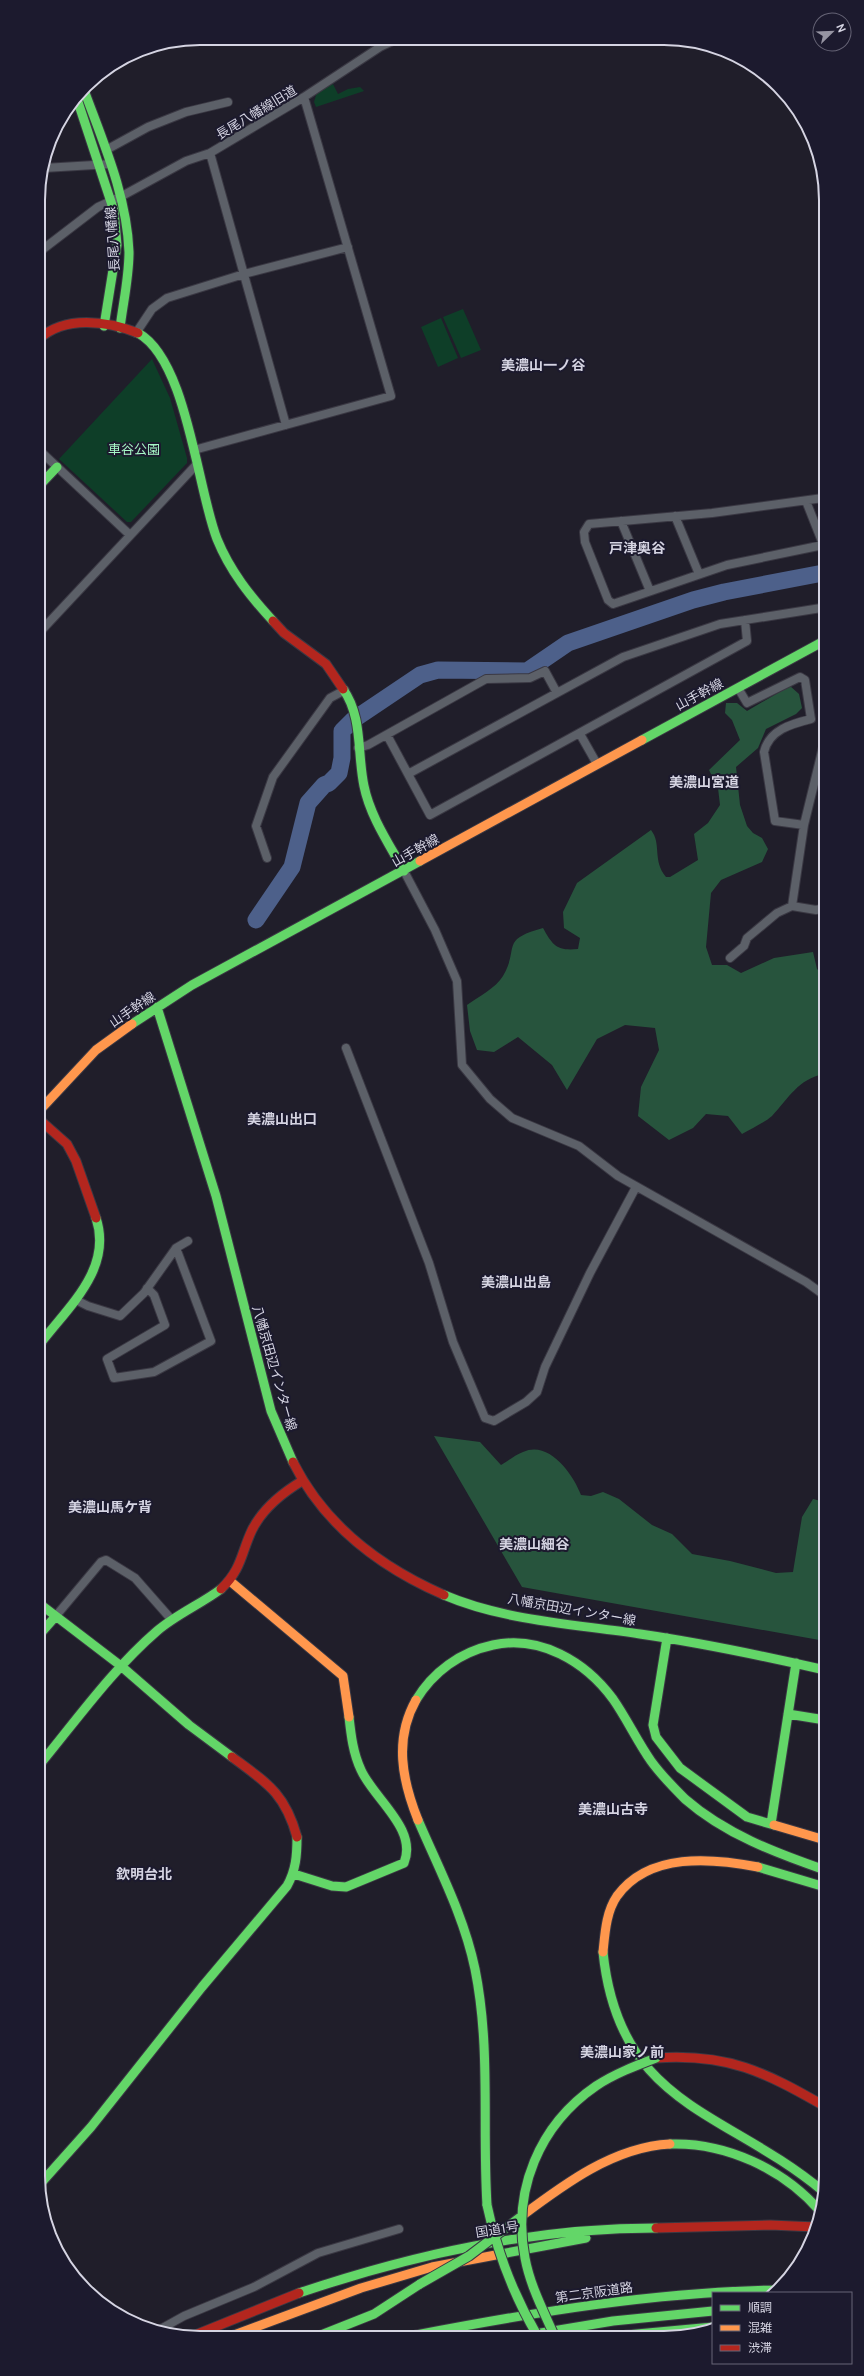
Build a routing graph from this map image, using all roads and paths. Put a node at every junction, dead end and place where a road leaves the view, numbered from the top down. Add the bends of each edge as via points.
1 (384, 45) edge
2 (86, 95) edge
3 (304, 97) junction
4 (228, 102) dead end
5 (79, 104) edge
6 (106, 150) junction
7 (210, 153) junction
8 (111, 164) junction
9 (100, 165) junction
10 (48, 168) edge
11 (122, 196) junction
12 (112, 200) junction
13 (348, 247) junction
14 (45, 248) edge
15 (244, 274) junction
16 (104, 326) junction
17 (120, 328) junction
18 (136, 333) junction
19 (45, 336) edge
20 (286, 425) junction
21 (194, 450) junction
22 (45, 456) edge
23 (197, 464) junction
24 (57, 467) junction
25 (45, 480) edge
26 (819, 499) edge
27 (806, 501) junction
28 (675, 516) junction
29 (621, 521) junction
30 (819, 534) edge
31 (130, 535) junction
32 (819, 545) edge
33 (700, 574) junction
34 (650, 591) junction
35 (819, 608) edge
36 (745, 620) junction
37 (45, 627) edge
38 (819, 644) edge
39 (738, 688) junction
40 (345, 690) junction
41 (557, 693) junction
42 (580, 734) junction
43 (387, 735) junction
44 (358, 748) junction
45 (597, 764) junction
46 (819, 764) edge
47 (408, 774) junction
48 (804, 825) junction
49 (267, 858) dead end
50 (404, 871) junction
51 (792, 906) junction
52 (819, 909) edge
53 (730, 958) dead end
54 (157, 1007) junction
55 (346, 1048) dead end
56 (45, 1105) edge
57 (45, 1124) edge
58 (636, 1187) junction
59 (188, 1241) dead end
60 (176, 1248) junction
61 (147, 1288) junction
62 (819, 1292) edge
63 (76, 1300) junction
64 (45, 1338) edge
65 (302, 1481) junction
66 (230, 1580) junction
67 (45, 1608) edge
68 (55, 1617) junction
69 (172, 1619) junction
70 (45, 1628) edge
71 (667, 1638) junction
72 (796, 1663) junction
73 (120, 1666) junction
74 (819, 1669) edge
75 (788, 1714) junction
76 (819, 1719) edge
77 (45, 1757) edge
78 (770, 1824) junction
79 (819, 1838) edge
80 (819, 1868) edge
81 (294, 1874) junction
82 (819, 1885) edge
83 (819, 2103) edge
84 (45, 2179) edge
85 (819, 2187) edge
86 (816, 2207) edge
87 (811, 2227) edge
88 (399, 2229) dead end
89 (630, 2229) junction
90 (769, 2290) edge
91 (735, 2292) edge
92 (712, 2293) edge
93 (712, 2311) edge
94 (164, 2327) edge
95 (699, 2327) edge
96 (204, 2331) edge
97 (245, 2331) edge
98 (331, 2331) edge
99 (440, 2331) edge
100 (535, 2331) edge
101 (552, 2331) edge
102 (553, 2331) edge
103 (662, 2331) edge

1 - 3 street, 長尾八幡線旧道
2 - 6 main road, 長尾八幡線
3 - 7 street, 長尾八幡線旧道
3 - 13 street
4 - 6 street via 186,112 148,127
5 - 9 main road, 長尾八幡線
6 - 8 main road, 長尾八幡線
7 - 11 street, 長尾八幡線旧道 via 186,161
7 - 15 street
8 - 9 street
8 - 11 main road, 長尾八幡線
9 - 10 street
9 - 12 main road, 長尾八幡線
11 - 12 street, 長尾八幡線旧道
11 - 17 main road, 長尾八幡線 via 128,239 128,276
12 - 14 street, 長尾八幡線旧道 via 98,207
12 - 16 main road, 長尾八幡線 via 117,245
13 - 15 street
13 - 20 street via 391,396
15 - 18 street via 167,298 152,309
15 - 20 street
16 - 17 main road
16 - 19 main road via 81,322 61,325
17 - 18 main road
18 - 21 main road via 150,341 168,366
20 - 21 street
21 - 23 main road
22 - 24 street
23 - 31 street
23 - 40 main road via 217,538 234,574 254,601 284,633 326,664
24 - 25 main road
24 - 31 street
26 - 27 street
27 - 28 street
27 - 30 street
28 - 29 street
28 - 33 street
29 - 34 street
29 - 34 street via 589,524 584,532 585,542 608,600 613,604
31 - 37 street
32 - 33 street via 727,565
33 - 34 street
35 - 36 street
36 - 41 street via 720,624 623,657
36 - 42 street via 747,641
38 - 39 main road, 山手幹線
39 - 45 main road, 山手幹線
39 - 48 street via 747,703 800,677 804,680 811,719 785,726 766,742 764,752 775,821
40 - 44 main road via 357,722
40 - 49 street via 330,698 273,777 256,826
41 - 43 street via 545,671 530,678 486,679
41 - 47 street
42 - 45 street
42 - 47 street via 430,815
43 - 44 street
43 - 47 street
44 - 50 main road via 364,786 372,812
45 - 50 main road, 山手幹線
46 - 48 street
48 - 51 street
50 - 54 main road, 山手幹線 via 192,985
50 - 58 street via 435,930 457,981 462,1065 490,1099 512,1118 579,1146
51 - 52 street
51 - 53 street via 777,913 747,938 744,946
54 - 56 main road, 山手幹線 via 96,1050
54 - 65 main road, 八幡京田辺インター線 via 193,1117 220,1212 271,1409 292,1463
55 - 58 street via 429,1263 453,1342 485,1418 494,1421 538,1392 545,1367 590,1273
57 - 63 main road via 67,1144 76,1161 97,1222 99,1257 92,1277
58 - 62 street
59 - 60 street
60 - 61 street
60 - 61 street via 211,1341 154,1372 114,1378 107,1360 165,1325 154,1295
61 - 63 street via 120,1316
63 - 64 main road
65 - 66 main road via 278,1497 260,1516
65 - 71 main road, 八幡京田辺インター線 via 333,1523 384,1565 414,1582 472,1604 550,1622
66 - 69 main road via 211,1596
66 - 81 main road via 343,1676 348,1730 359,1765 370,1786 396,1821 409,1846 408,1857 404,1863 346,1887 332,1886
67 - 68 main road
68 - 69 street via 101,1562 106,1560 135,1578
68 - 70 main road
68 - 73 main road
69 - 73 main road via 150,1636
71 - 72 main road, 八幡京田辺インター線
71 - 78 main road via 654,1712 653,1725 656,1737 680,1768 747,1817
72 - 74 main road, 八幡京田辺インター線
72 - 75 main road
73 - 77 main road
73 - 81 main road via 189,1725 278,1793 291,1814 297,1837 298,1859
75 - 76 main road
75 - 78 main road
78 - 79 main road
80 - 100 main road, bridge via 787,1858 739,1835 714,1822 691,1804 653,1763 603,1686 568,1656 530,1643 508,1642 487,1646 465,1654 446,1666 431,1679 418,1696 407,1717 402,1741 406,1790 456,1904 476,1977 485,2050 487,2205 497,2250 506,2274
81 - 84 main road via 287,1886 202,1987 91,2127
82 - 85 main road via 774,1870 700,1861 668,1864 648,1871 631,1882 615,1902 603,1937 602,1965 609,1995 623,2030 646,2066 670,2092 718,2126 769,2150
83 - 101 main road, bridge via 774,2077 744,2065 722,2058 698,2056 656,2058 618,2071 583,2094 556,2121 534,2159 523,2205 522,2244 534,2288
86 - 98 main road, bridge via 794,2186 772,2171 728,2150 685,2143 658,2144 607,2159 580,2173 469,2256 374,2314
87 - 89 main road, 国道1号 via 768,2225
88 - 94 street via 318,2253 254,2287
89 - 96 main road, 国道1号 via 557,2233 486,2243 422,2257 261,2306
89 - 97 main road via 432,2267 362,2288
90 - 91 main road, 第二京阪道路
92 - 99 main road, 第二京阪道路 via 609,2303
93 - 102 main road via 613,2321
95 - 103 main road

